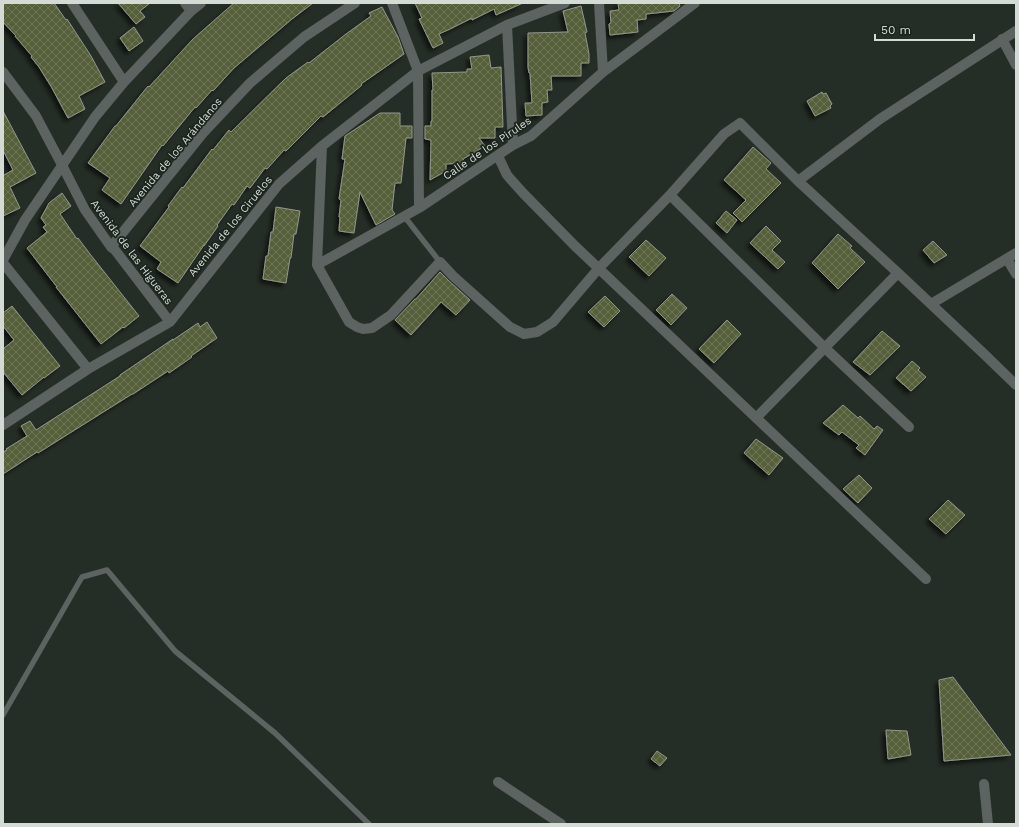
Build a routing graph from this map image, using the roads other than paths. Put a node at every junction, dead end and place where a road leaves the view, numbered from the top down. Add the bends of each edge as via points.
1 (72, 3) edge
2 (201, 3) edge
3 (356, 3) edge
4 (392, 3) edge
5 (565, 3) edge
6 (599, 3) edge
7 (692, 4) edge
8 (188, 7) edge
9 (507, 25) junction
10 (1016, 31) edge
11 (1002, 39) junction
12 (1016, 65) edge
13 (418, 71) junction
14 (3, 72) edge
15 (603, 72) junction
16 (124, 82) junction
17 (513, 145) junction
18 (322, 146) junction
19 (498, 156) junction
20 (62, 165) junction
21 (798, 181) junction
22 (670, 196) junction
23 (419, 208) junction
24 (404, 216) junction
25 (111, 247) junction
26 (1016, 253) edge
27 (1007, 259) junction
28 (3, 260) edge
29 (440, 262) junction
30 (3, 264) edge
31 (317, 265) junction
32 (599, 268) junction
33 (898, 273) junction
34 (1016, 274) edge
35 (931, 304) junction
36 (170, 322) junction
37 (825, 348) junction
38 (88, 369) junction
39 (1016, 385) edge
40 (756, 418) junction
41 (4, 421) edge
42 (909, 427) dead end
43 (926, 579) dead end
44 (3, 715) edge
45 (498, 782) dead end
46 (984, 784) dead end
47 (369, 824) edge
48 (561, 824) edge
49 (988, 824) edge

1 - 16 street
2 - 8 street
3 - 25 street, Avenida de los Arándanos via 304,37 250,83 203,133
4 - 13 street
5 - 9 street, Avenida de los Ciruelos
6 - 15 street
7 - 15 street, Calle de los Pirules
8 - 16 street
9 - 13 street, Avenida de los Ciruelos
9 - 17 street
10 - 11 street
11 - 12 street
11 - 21 street via 880,119
13 - 18 street, Avenida de los Ciruelos
13 - 23 street
14 - 20 street, Avenida de las Higueras via 36,116
15 - 17 street, Calle de los Pirules via 531,136
16 - 20 street via 95,117
17 - 19 street, Calle de los Pirules
18 - 31 street
18 - 36 street, Avenida de los Ciruelos via 278,184
19 - 23 street, Calle de los Pirules
19 - 32 street via 522,193
20 - 25 street, Avenida de las Higueras via 85,210
20 - 28 street via 25,220
21 - 22 street via 740,123 724,134
21 - 33 street
22 - 32 street
22 - 37 street
23 - 24 street, Calle de los Pirules
24 - 29 lane
24 - 31 street, Calle de los Pirules
25 - 36 street, Avenida de las Higueras
26 - 27 street
27 - 34 street
27 - 35 street
29 - 31 street via 391,315 372,328 364,329 349,322
29 - 32 street via 510,327 524,334 537,332 552,322
30 - 38 street
32 - 40 street
33 - 35 street
33 - 37 street
35 - 39 street
36 - 38 street, Avenida de los Ciruelos
37 - 40 street
37 - 42 street
38 - 41 street, Avenida de los Ciruelos
40 - 43 street
44 - 47 lane via 82,577 107,570 175,650 275,733
45 - 48 street
46 - 49 street

